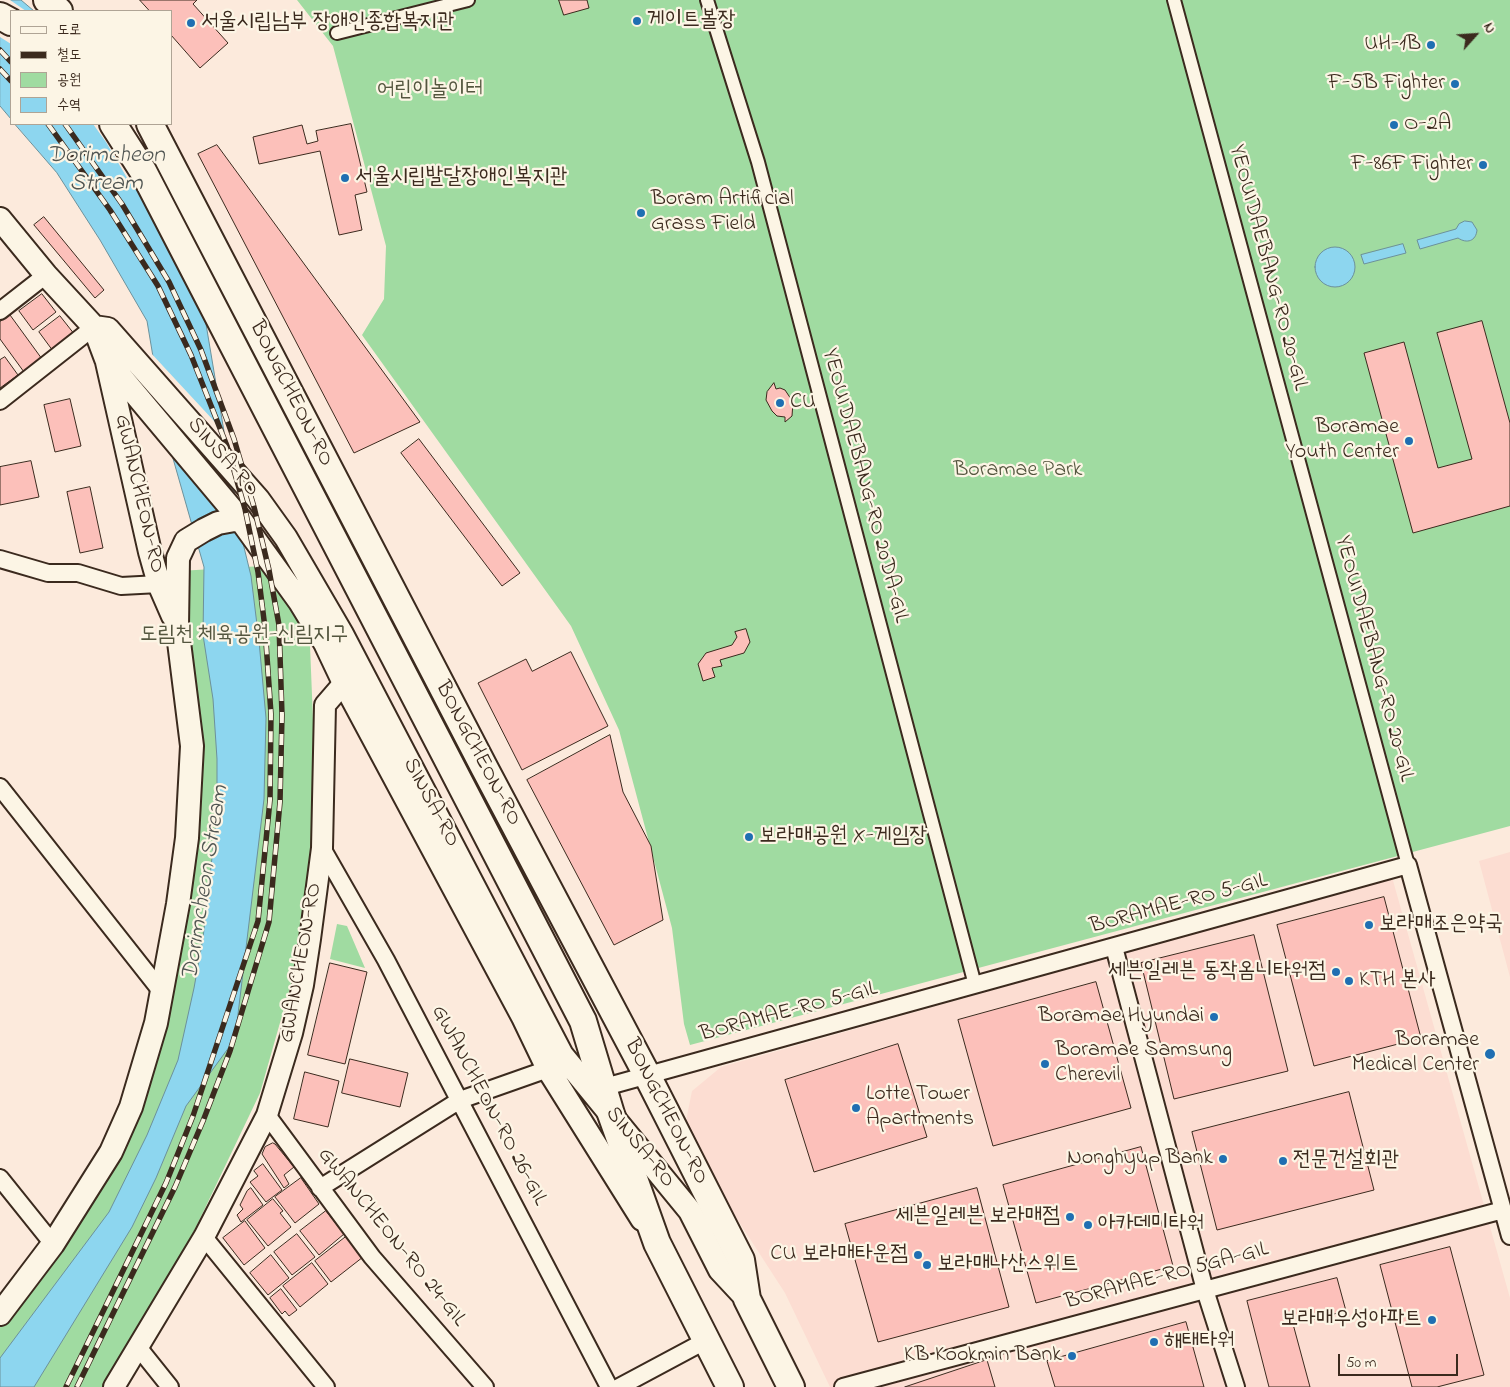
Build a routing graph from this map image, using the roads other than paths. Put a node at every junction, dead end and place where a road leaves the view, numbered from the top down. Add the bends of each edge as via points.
1 (46, 0) edge
2 (468, 0) edge
3 (707, 0) edge
4 (1174, 0) edge
5 (428, 5) edge
6 (58, 10) edge
7 (337, 32) dead end
8 (114, 125) edge
9 (151, 125) edge
10 (0, 220) edge
11 (46, 275) junction
12 (0, 311) edge
13 (101, 328) junction
14 (106, 359) junction
15 (0, 401) edge
16 (240, 519) junction
17 (0, 560) edge
18 (159, 584) junction
19 (177, 626) junction
20 (333, 639) junction
21 (344, 683) junction
22 (0, 787) edge
23 (322, 848) junction
24 (1408, 865) junction
25 (1114, 946) junction
26 (975, 985) junction
27 (161, 992) junction
28 (548, 1069) junction
29 (647, 1075) junction
30 (598, 1089) junction
31 (460, 1100) junction
32 (611, 1114) junction
33 (267, 1115) junction
34 (0, 1178) edge
35 (320, 1188) junction
36 (1503, 1210) junction
37 (1510, 1236) edge
38 (204, 1237) junction
39 (657, 1243) junction
40 (53, 1244) junction
41 (1205, 1290) junction
42 (746, 1299) junction
43 (0, 1314) edge
44 (707, 1340) junction
45 (138, 1348) junction
46 (114, 1387) edge
47 (170, 1387) edge
48 (326, 1387) edge
49 (484, 1387) edge
50 (609, 1387) edge
51 (619, 1387) edge
52 (730, 1387) edge
53 (791, 1387) edge
54 (843, 1387) edge
55 (1236, 1387) edge

1 - 6 main road
2 - 5 street
3 - 26 street, YEOUIDAEBANG-RO 20DA-GIL via 758,162
4 - 24 street, YEOUIDAEBANG-RO 20-GIL
5 - 7 street
8 - 30 main road, BONGCHEON-RO via 143,171 583,1021
9 - 29 main road, BONGCHEON-RO
10 - 11 main road, SINSA-RO
11 - 12 street
11 - 13 main road, SINSA-RO
13 - 14 main road, SINSA-RO
13 - 15 street
13 - 20 main road, SINSA-RO via 258,500 286,538
14 - 16 main road, SINSA-RO
14 - 18 main road, GWANCHEON-RO
16 - 19 main road, GWANCHEON-RO via 218,523 186,541 178,558
16 - 20 main road, SINSA-RO via 300,602
17 - 18 street via 48,573 78,573 121,586
18 - 19 main road, GWANCHEON-RO
19 - 27 main road, GWANCHEON-RO via 192,746 187,838
20 - 21 main road, SINSA-RO
20 - 30 main road, SINSA-RO via 562,1055
21 - 23 street, GWANCHEON-RO via 325,704
21 - 28 main road, SINSA-RO
22 - 27 street
23 - 31 street, GWANCHEON-RO 26-GIL
23 - 33 street, GWANCHEON-RO via 303,985
24 - 25 street, BORAMAE-RO 5-GIL
24 - 36 street
25 - 26 street, BORAMAE-RO 5-GIL
25 - 41 street
26 - 29 street, BORAMAE-RO 5-GIL
27 - 40 main road, GWANCHEON-RO via 156,1023 131,1107 111,1152
28 - 31 street
28 - 39 main road, SINSA-RO
29 - 30 street, BORAMAE-RO 5-GIL
29 - 42 main road, BONGCHEON-RO via 741,1260
30 - 32 main road, BONGCHEON-RO
31 - 35 street
31 - 50 street, GWANCHEON-RO 26-GIL
32 - 39 main road, BONGCHEON-RO
32 - 42 main road, SINSA-RO via 690,1211 720,1270
33 - 35 street, GWANCHEON-RO 24-GIL
33 - 38 street, GWANCHEON-RO
34 - 40 street
35 - 49 street, GWANCHEON-RO 24-GIL via 372,1257
36 - 37 street
36 - 41 street, BORAMAE-RO 5GA-GIL
38 - 45 street, GWANCHEON-RO
38 - 48 street
39 - 44 main road, BONGCHEON-RO
40 - 43 main road, GWANCHEON-RO
41 - 54 street, BORAMAE-RO 5GA-GIL
41 - 55 street
42 - 53 main road, BONGCHEON-RO
44 - 51 street
44 - 52 main road, BONGCHEON-RO
45 - 46 street, GWANCHEON-RO
45 - 47 street

